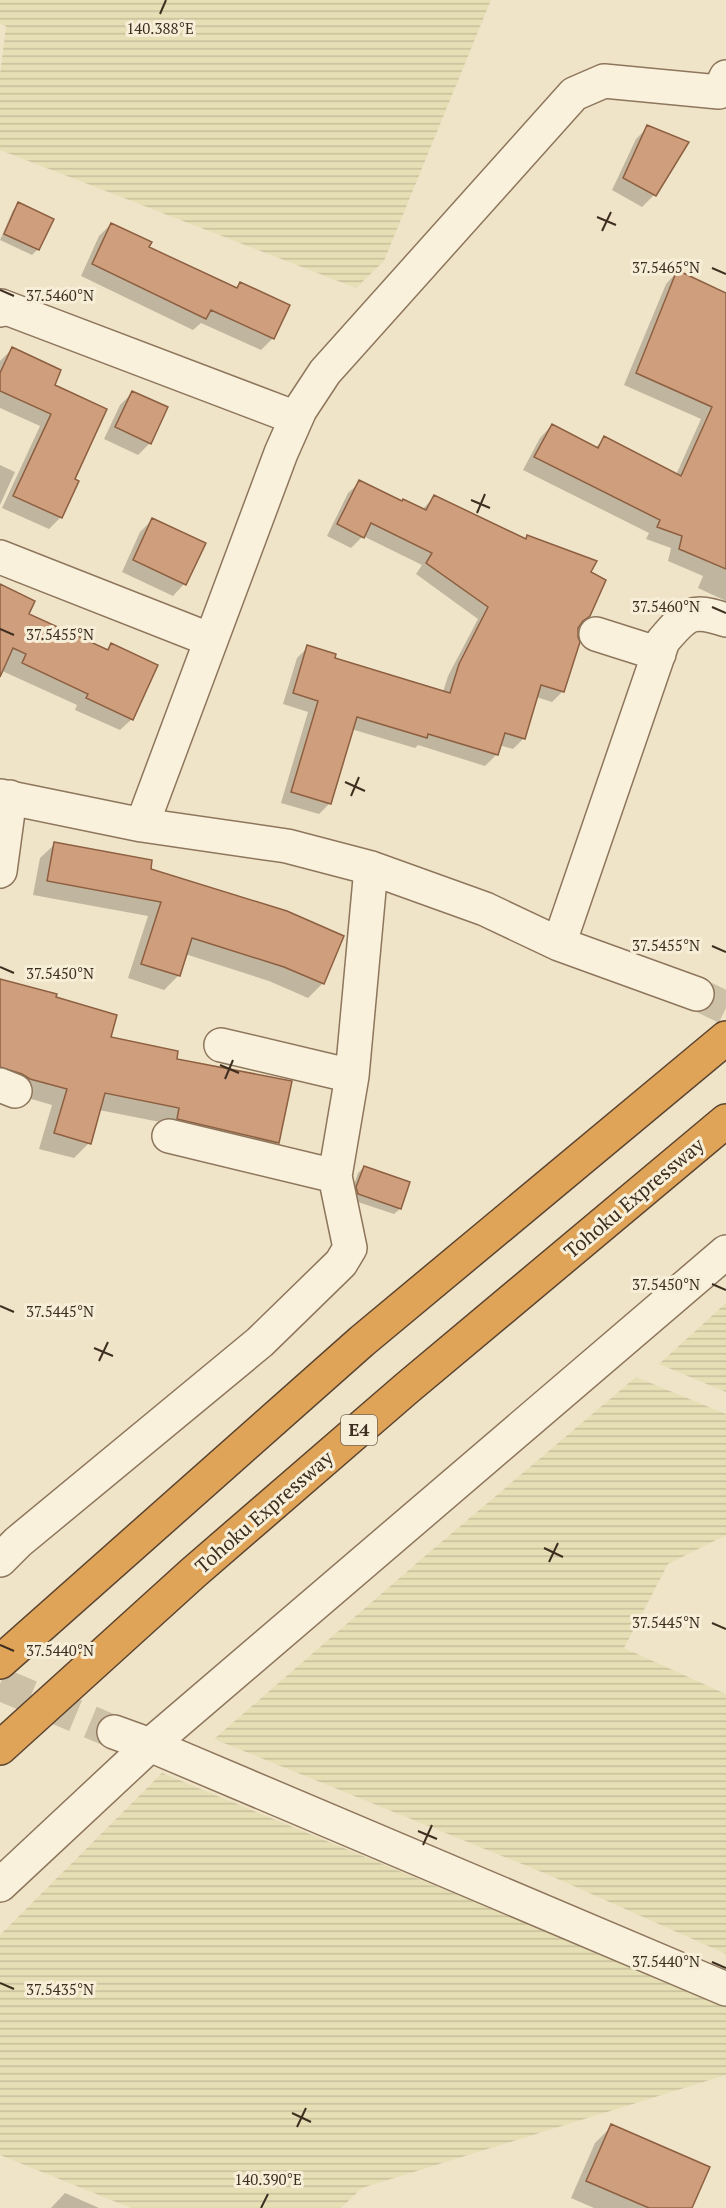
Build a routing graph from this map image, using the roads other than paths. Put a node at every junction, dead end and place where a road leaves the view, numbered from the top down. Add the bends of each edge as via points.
1 (724, 94) edge
2 (0, 310) edge
3 (296, 418) junction
4 (0, 556) edge
5 (726, 620) edge
6 (596, 634) dead end
7 (211, 640) junction
8 (659, 654) junction
9 (5, 797) edge
10 (142, 825) junction
11 (371, 868) junction
12 (0, 871) edge
13 (559, 944) junction
14 (697, 994) tunnel mouth
15 (726, 1038) edge
16 (221, 1046) dead end
17 (352, 1076) junction
18 (726, 1121) edge
19 (169, 1136) dead end
20 (334, 1176) junction
21 (726, 1252) edge
22 (0, 1560) edge
23 (0, 1662) edge
24 (114, 1732) tunnel mouth
25 (150, 1745) junction
26 (0, 1748) edge
27 (0, 1885) edge
28 (726, 1989) edge

1 - 3 street via 604,81 574,94 325,372
2 - 3 street via 2,306
3 - 7 street
4 - 7 street
5 - 8 street via 693,614 680,621 663,641
6 - 8 street
7 - 10 street
8 - 13 street
9 - 10 street
9 - 12 street
10 - 11 street via 287,846
11 - 13 street via 485,909
11 - 17 street
13 - 14 street
15 - 23 highway via 362,1341
16 - 17 street
17 - 20 street
18 - 26 highway, Tohoku Expressway / E4 via 407,1388
19 - 20 street
20 - 22 street via 350,1248 341,1263 260,1342
21 - 25 street
24 - 25 street
25 - 27 street
25 - 28 street

